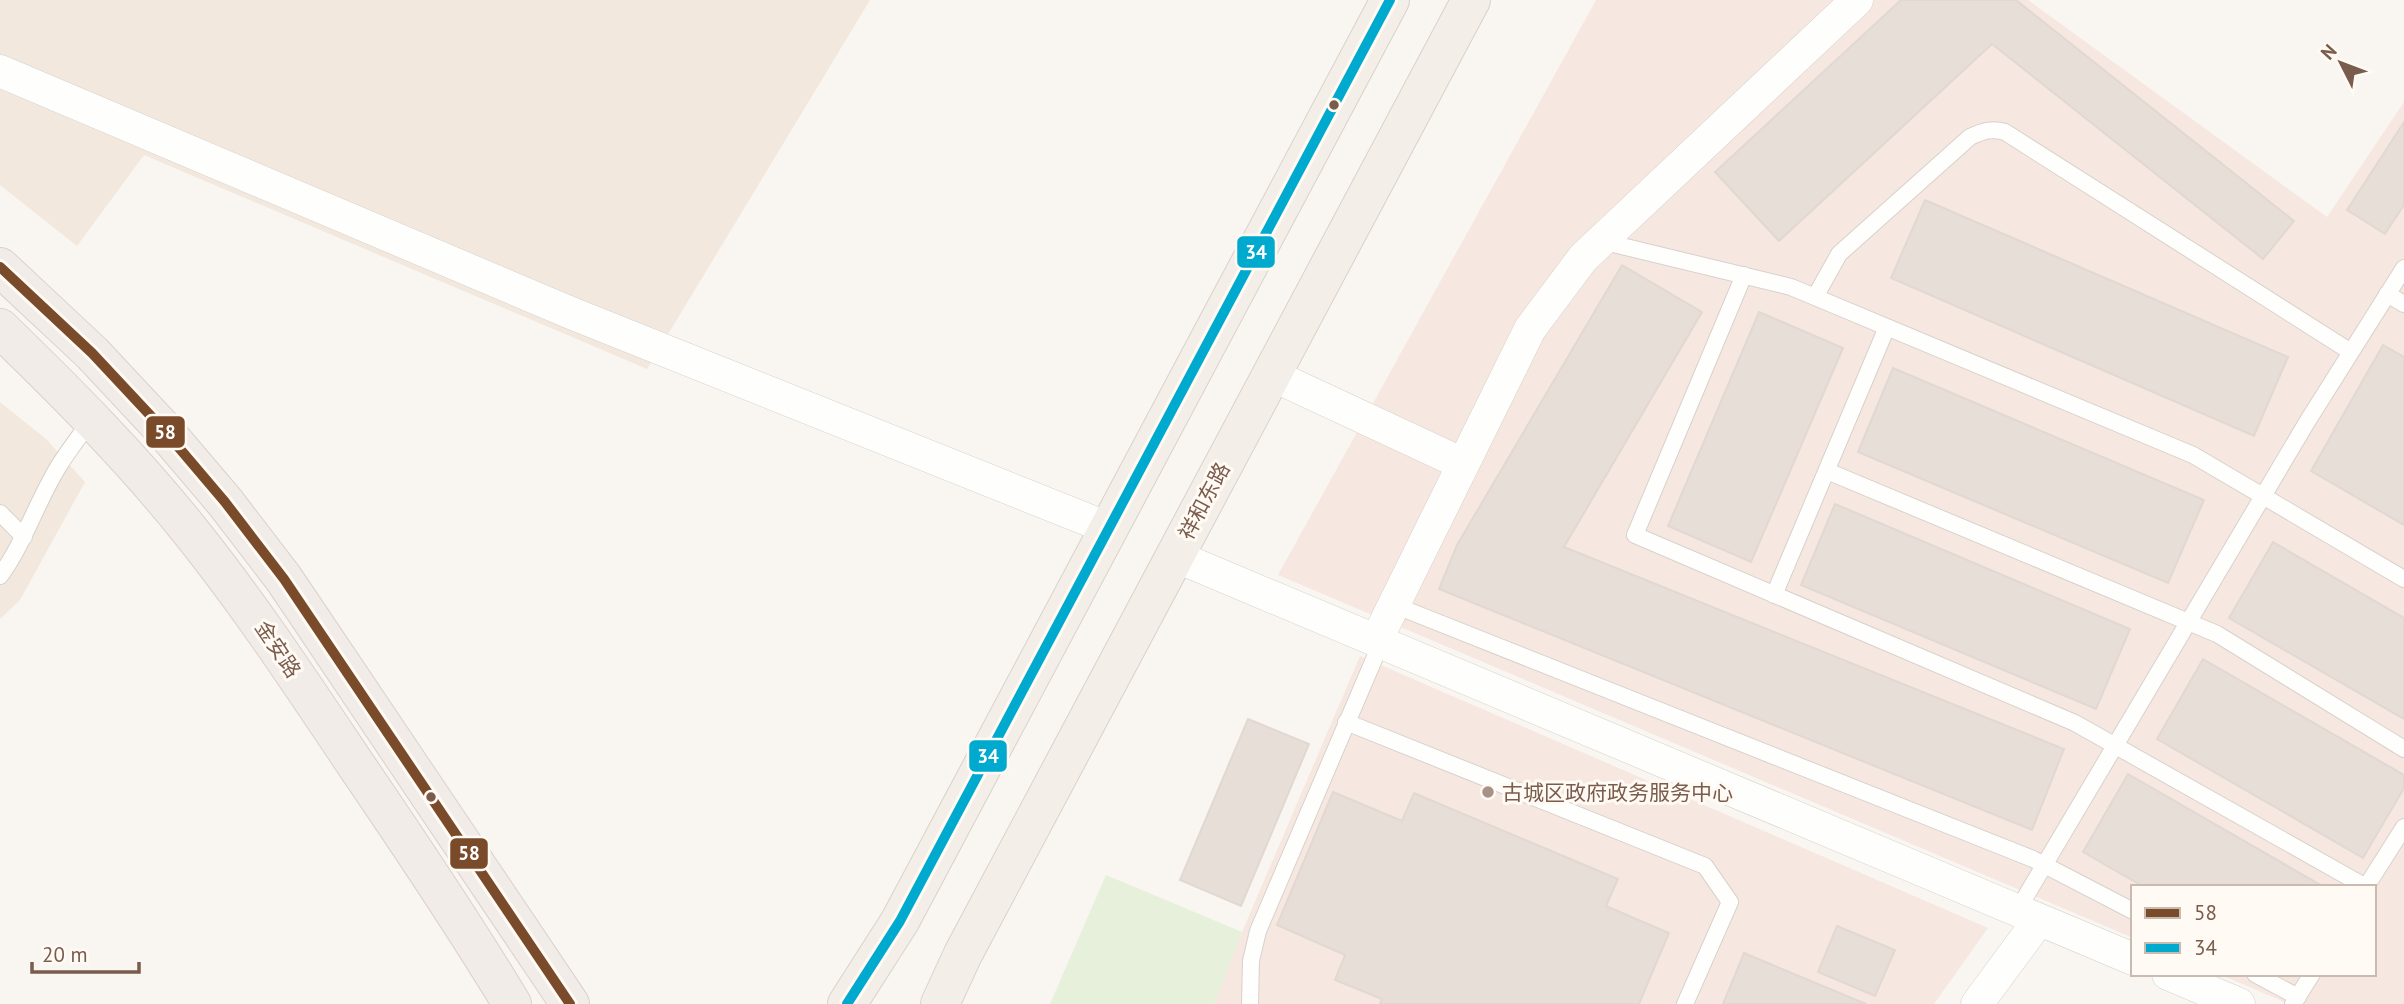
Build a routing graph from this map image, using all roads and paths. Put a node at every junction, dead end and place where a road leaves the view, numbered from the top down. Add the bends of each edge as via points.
1 (1390, 0) edge
2 (1471, 0) edge
3 (1857, 0) edge
4 (0, 71) edge
5 (1601, 241) junction
6 (0, 267) edge
7 (2404, 268) edge
8 (1744, 275) junction
9 (2388, 294) junction
10 (1815, 297) junction
11 (2404, 304) edge
12 (1888, 327) junction
13 (0, 328) edge
14 (2351, 352) junction
15 (1272, 375) junction
16 (92, 419) junction
17 (1463, 464) junction
18 (1827, 471) junction
19 (2263, 496) junction
20 (0, 513) edge
21 (1108, 528) junction
22 (24, 537) junction
23 (1175, 556) junction
24 (0, 576) edge
25 (2404, 579) edge
26 (1774, 595) junction
27 (1394, 605) junction
28 (2188, 622) junction
29 (1378, 642) junction
30 (1346, 722) junction
31 (2115, 746) junction
32 (2404, 749) edge
33 (2404, 827) edge
34 (2045, 865) junction
35 (2362, 885) edge
36 (2367, 885) edge
37 (2131, 910) edge
38 (2028, 916) junction
39 (2131, 958) edge
40 (2173, 976) edge
41 (2258, 976) edge
42 (2311, 976) edge
43 (2295, 1000) edge
44 (512, 1004) edge
45 (570, 1004) edge
46 (847, 1004) edge
47 (940, 1004) edge
48 (1250, 1004) edge
49 (1685, 1004) edge
50 (1977, 1004) edge
51 (2239, 1004) edge

1 - 21 main road
2 - 15 main road, 祥和东路
3 - 5 street
4 - 21 street via 571,313
5 - 8 lane
5 - 17 street via 1530,329
6 - 45 highway via 92,353 242,524 292,590
7 - 9 lane
8 - 10 lane
8 - 26 lane via 1635,536
9 - 11 lane
9 - 14 lane
10 - 12 lane
10 - 14 lane via 1839,254 1970,137 1995,130 2005,132
12 - 18 lane
12 - 19 lane via 2193,455
13 - 16 highway, 金安路
14 - 19 lane
15 - 17 street
15 - 23 main road, 祥和东路
16 - 22 lane via 58,468
16 - 44 highway, 金安路 via 190,531 247,605
17 - 27 street
18 - 26 lane
18 - 28 lane
19 - 25 lane
19 - 28 lane
20 - 22 lane
21 - 46 main road via 900,921
22 - 24 lane
23 - 29 street
23 - 47 main road, 祥和东路
26 - 31 lane via 2075,723
27 - 29 street
27 - 34 lane
28 - 31 lane
28 - 32 lane via 2217,634
29 - 30 lane
29 - 38 street
30 - 48 lane via 1258,931 1251,961
30 - 49 lane via 1705,866 1730,902
31 - 34 lane
31 - 35 lane
33 - 36 lane
34 - 37 lane
34 - 38 lane
38 - 39 street
38 - 50 street
40 - 51 street
41 - 43 lane
42 - 43 lane

